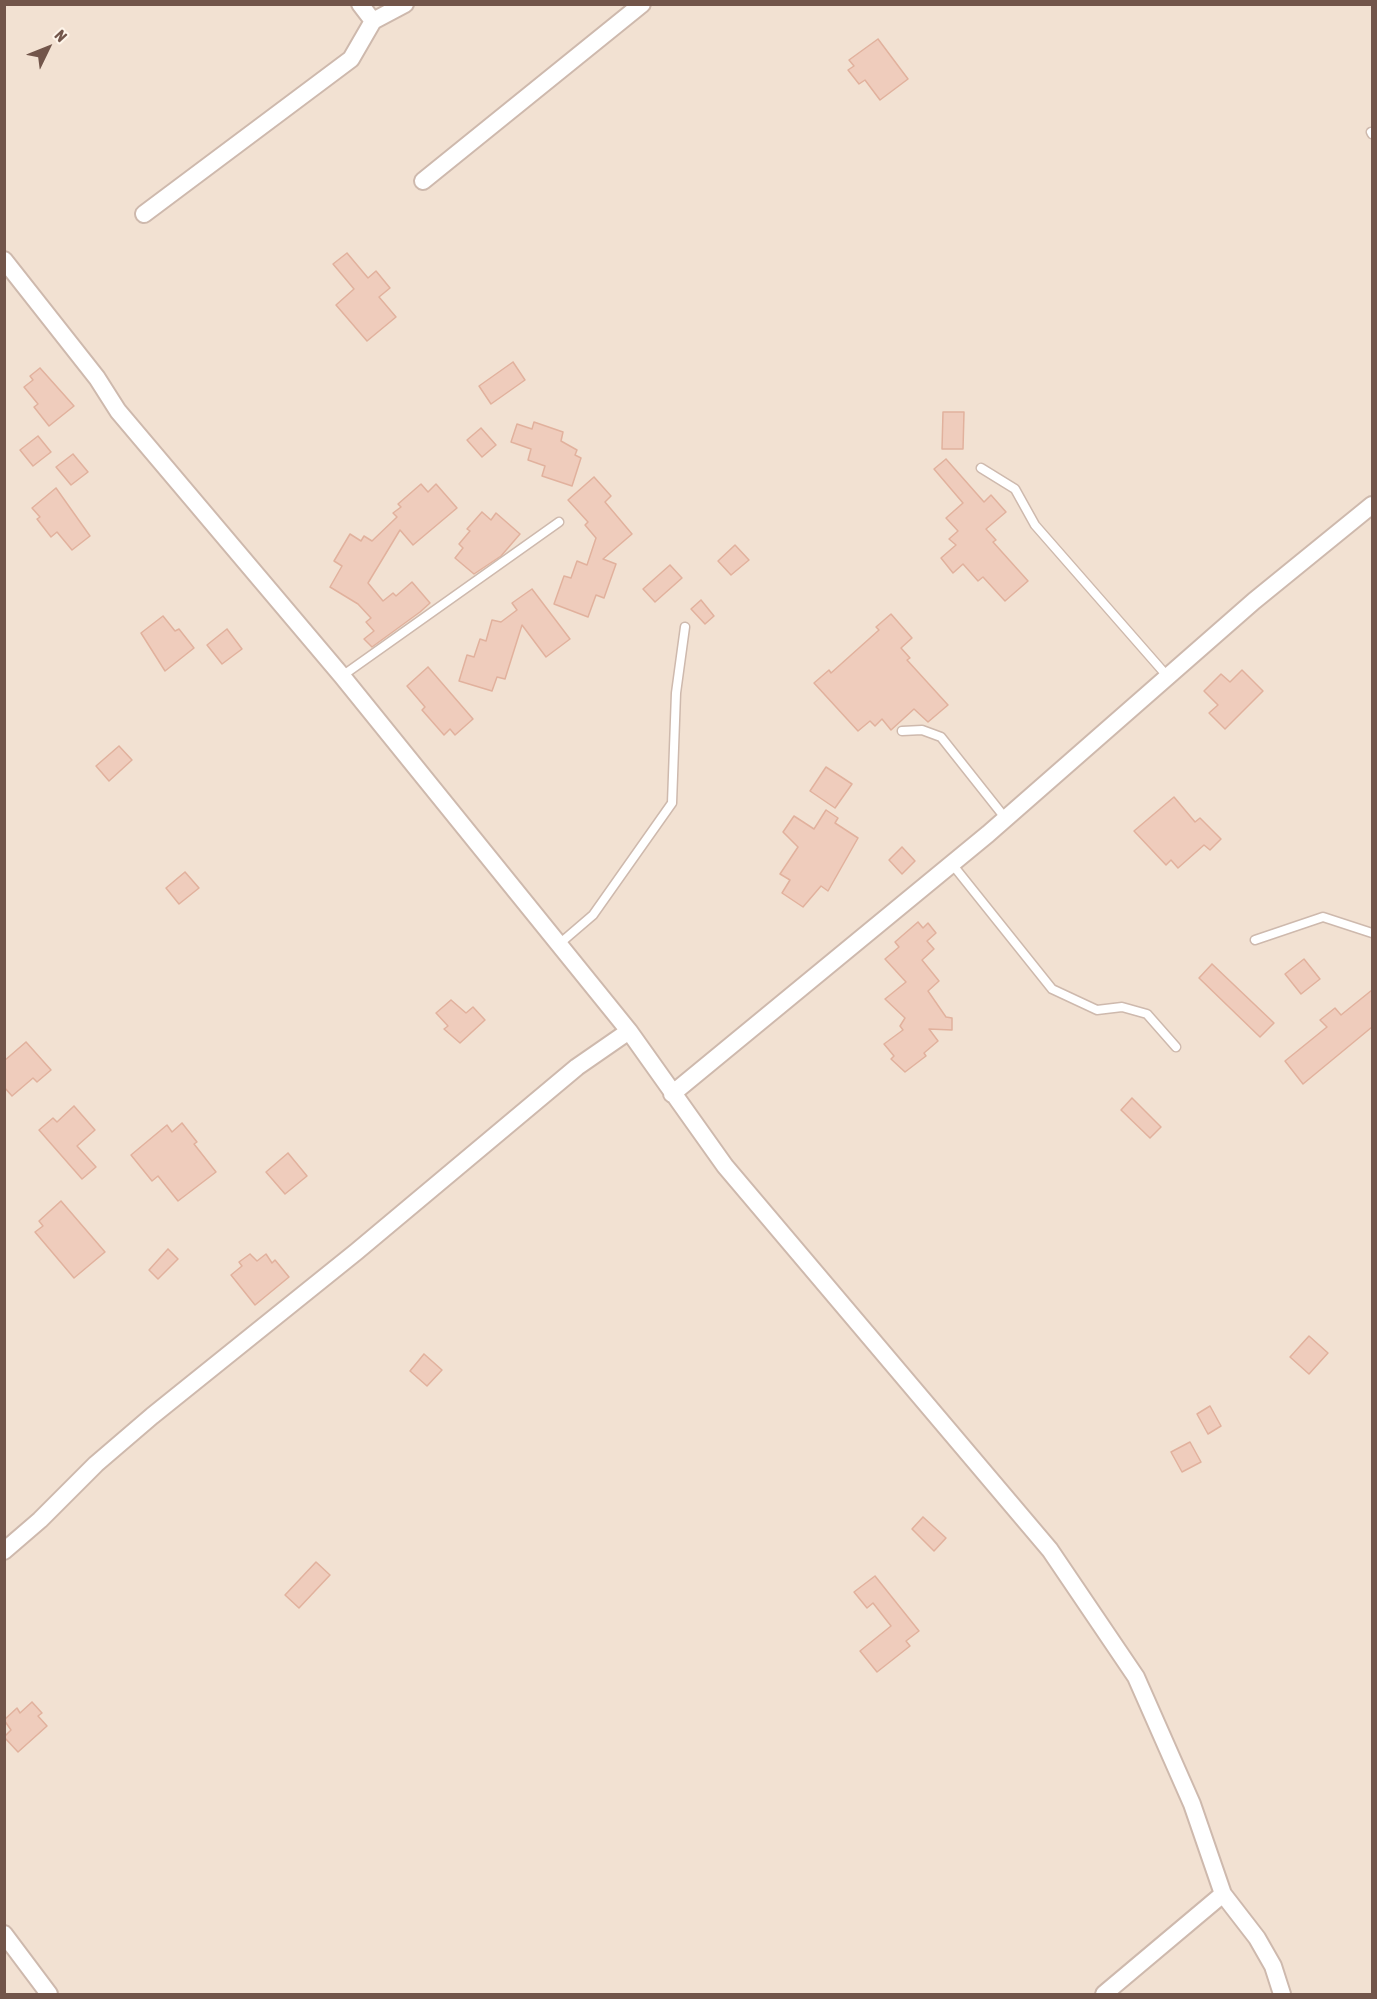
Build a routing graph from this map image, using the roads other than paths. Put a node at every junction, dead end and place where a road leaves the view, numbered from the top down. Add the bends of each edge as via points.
1 (360, 4) edge
2 (405, 4) edge
3 (642, 4) edge
4 (374, 21) junction
5 (423, 181) dead end
6 (144, 214) dead end
7 (4, 260) edge
8 (981, 468) dead end
9 (1372, 505) edge
10 (559, 522) dead end
11 (686, 627) dead end
12 (342, 676) junction
13 (1168, 677) junction
14 (902, 731) dead end
15 (1006, 819) junction
16 (951, 864) junction
17 (1372, 933) edge
18 (1255, 940) dead end
19 (558, 945) junction
20 (629, 1031) junction
21 (1176, 1047) dead end
22 (672, 1094) junction
23 (4, 1551) edge
24 (1222, 1894) junction
25 (4, 1934) edge
26 (49, 1995) edge
27 (1104, 1995) edge
28 (1282, 1995) edge

1 - 4 street
2 - 4 street
3 - 5 street
4 - 6 street via 351,59
7 - 12 street via 97,378 118,411
8 - 13 lane via 1016,489 1035,525
9 - 13 street
10 - 12 lane
11 - 19 lane via 676,693 672,803 593,915
12 - 19 street
13 - 15 street
14 - 15 lane via 922,730 941,737
15 - 16 street
16 - 21 lane via 1052,989 1097,1010 1122,1007 1147,1014
16 - 22 street
17 - 18 lane via 1323,917
19 - 20 street
20 - 22 street
20 - 23 street via 577,1067 152,1416
22 - 24 street via 725,1166 1050,1550 1136,1677 1192,1804
24 - 27 street
24 - 28 street via 1257,1938 1273,1966
25 - 26 street

